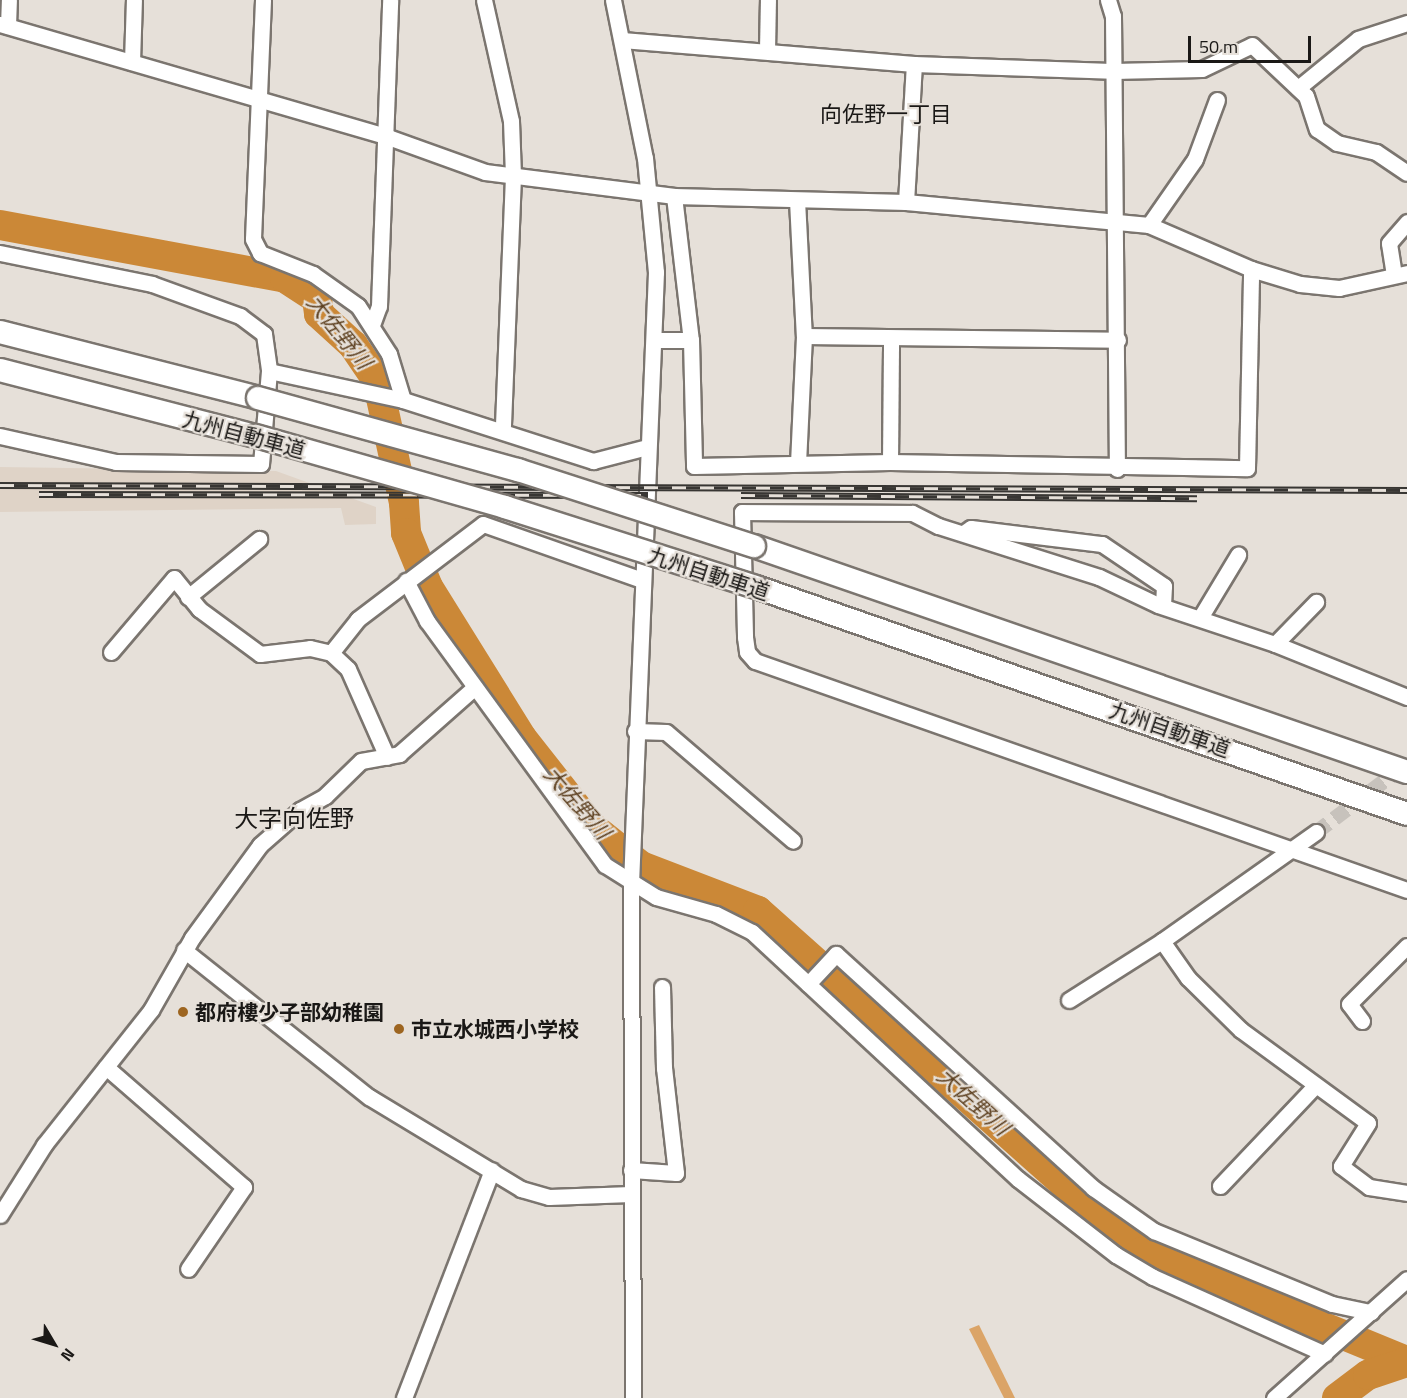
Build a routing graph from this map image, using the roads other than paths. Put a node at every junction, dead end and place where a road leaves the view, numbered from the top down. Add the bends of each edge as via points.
1 (9, 0) edge
2 (134, 0) edge
3 (263, 0) edge
4 (390, 0) edge
5 (484, 0) edge
6 (613, 0) edge
7 (768, 0) edge
8 (1108, 0) edge
9 (1407, 23) edge
10 (4, 25) edge
11 (622, 40) junction
12 (767, 50) junction
13 (132, 62) junction
14 (914, 64) junction
15 (1111, 71) junction
16 (1298, 88) junction
17 (260, 100) junction
18 (1217, 100) dead end
19 (388, 137) junction
20 (1407, 173) edge
21 (513, 176) junction
22 (650, 192) junction
23 (674, 196) junction
24 (797, 200) junction
25 (906, 202) junction
26 (1116, 222) junction
27 (1407, 222) edge
28 (1149, 225) junction
29 (0, 253) edge
30 (1251, 269) junction
31 (1400, 274) edge
32 (372, 325) junction
33 (0, 332) edge
34 (804, 336) junction
35 (891, 339) junction
36 (655, 340) junction
37 (691, 340) junction
38 (1118, 340) junction
39 (0, 370) edge
40 (269, 371) junction
41 (403, 400) junction
42 (503, 430) junction
43 (0, 436) edge
44 (647, 447) junction
45 (890, 462) junction
46 (798, 463) junction
47 (1117, 469) junction
48 (962, 534) junction
49 (260, 539) dead end
50 (1238, 555) dead end
51 (642, 580) junction
52 (406, 582) junction
53 (188, 597) junction
54 (1316, 602) dead end
55 (1163, 606) junction
56 (1200, 618) junction
57 (1275, 644) junction
58 (111, 652) dead end
59 (331, 653) junction
60 (475, 687) junction
61 (1407, 697) edge
62 (635, 731) junction
63 (387, 757) junction
64 (1407, 772) edge
65 (1407, 814) edge
66 (1316, 832) tunnel mouth
67 (793, 841) dead end
68 (1294, 849) junction
69 (631, 885) junction
70 (1407, 890) edge
71 (1162, 941) junction
72 (1407, 946) edge
73 (184, 950) junction
74 (808, 984) junction
75 (662, 987) dead end
76 (1069, 1000) dead end
77 (1362, 1021) dead end
78 (106, 1067) junction
79 (1315, 1086) junction
80 (492, 1170) junction
81 (631, 1170) junction
82 (1221, 1186) dead end
83 (1407, 1192) edge
84 (631, 1194) junction
85 (0, 1215) edge
86 (188, 1269) dead end
87 (1407, 1279) edge
88 (1368, 1315) junction
89 (1328, 1352) junction
90 (404, 1398) edge
91 (633, 1398) edge
92 (1274, 1398) edge

1 - 10 street
2 - 13 street
3 - 17 street
4 - 19 street
5 - 21 street via 511,121
6 - 11 street
7 - 12 street
8 - 15 street via 1113,16
9 - 16 street via 1358,39
10 - 13 street
11 - 12 street
11 - 22 street
12 - 14 street
13 - 17 street
14 - 15 street
14 - 25 street
15 - 16 street via 1202,69 1252,45
15 - 26 street
16 - 20 street via 1310,104 1317,129 1337,143 1376,152
17 - 19 street
17 - 32 street via 253,239 260,253 335,288
18 - 28 street via 1195,159
19 - 21 street via 485,172
19 - 32 street via 379,306
21 - 22 street
21 - 42 street
22 - 23 street
22 - 36 street
23 - 24 street
23 - 37 street
24 - 25 street
24 - 34 street
25 - 26 street
26 - 28 street
26 - 38 street
27 - 31 street via 1389,243
28 - 30 street
29 - 40 street via 152,284 240,316 264,334
30 - 31 street via 1300,284 1339,288
30 - 47 street via 1247,468
32 - 41 street via 389,354
33 - 64 highway, 九州自動車道, bridge via 518,470 754,546
34 - 35 street
34 - 46 street
35 - 38 street
35 - 45 street
36 - 37 street
36 - 44 street
37 - 46 street via 694,466
38 - 47 street
39 - 65 highway, 九州自動車道, bridge via 256,436 504,507 756,587
40 - 41 street
40 - 43 street via 261,464 115,463
41 - 42 street
42 - 44 street via 593,461
44 - 51 street
45 - 46 street
45 - 47 street
48 - 55 street via 1099,577
48 - 55 street via 971,528 1102,544 1164,586
48 - 68 street via 912,513 742,512 747,652 755,660
49 - 53 street
50 - 56 street
51 - 52 street via 483,524
51 - 62 street
52 - 59 street via 358,619
52 - 60 street via 427,621
53 - 58 street via 174,578
53 - 59 street via 226,632 260,654 310,648
54 - 57 street
55 - 56 street
56 - 57 street
57 - 61 street
59 - 63 street via 348,669 361,692
60 - 63 street via 399,754
60 - 69 street via 586,844
62 - 67 street via 666,732
62 - 69 street
63 - 73 street via 361,761 326,796 279,825 235,877
66 - 68 street
68 - 70 street
68 - 71 street
69 - 74 street via 739,924
69 - 81 street
71 - 76 street
71 - 79 street via 1188,978 1241,1030
72 - 77 street via 1349,1004
73 - 78 street via 151,1010
73 - 80 street via 369,1097
74 - 88 street via 836,954 1093,1188 1154,1231
74 - 89 street via 1071,1224 1153,1277
75 - 81 street via 664,1068 676,1173
78 - 85 street via 44,1145
78 - 86 street via 244,1187
79 - 82 street
79 - 83 street via 1368,1123 1341,1166 1369,1187
80 - 84 street via 534,1195
80 - 90 street
81 - 84 street
84 - 91 street
87 - 88 street
88 - 89 street
89 - 92 street

